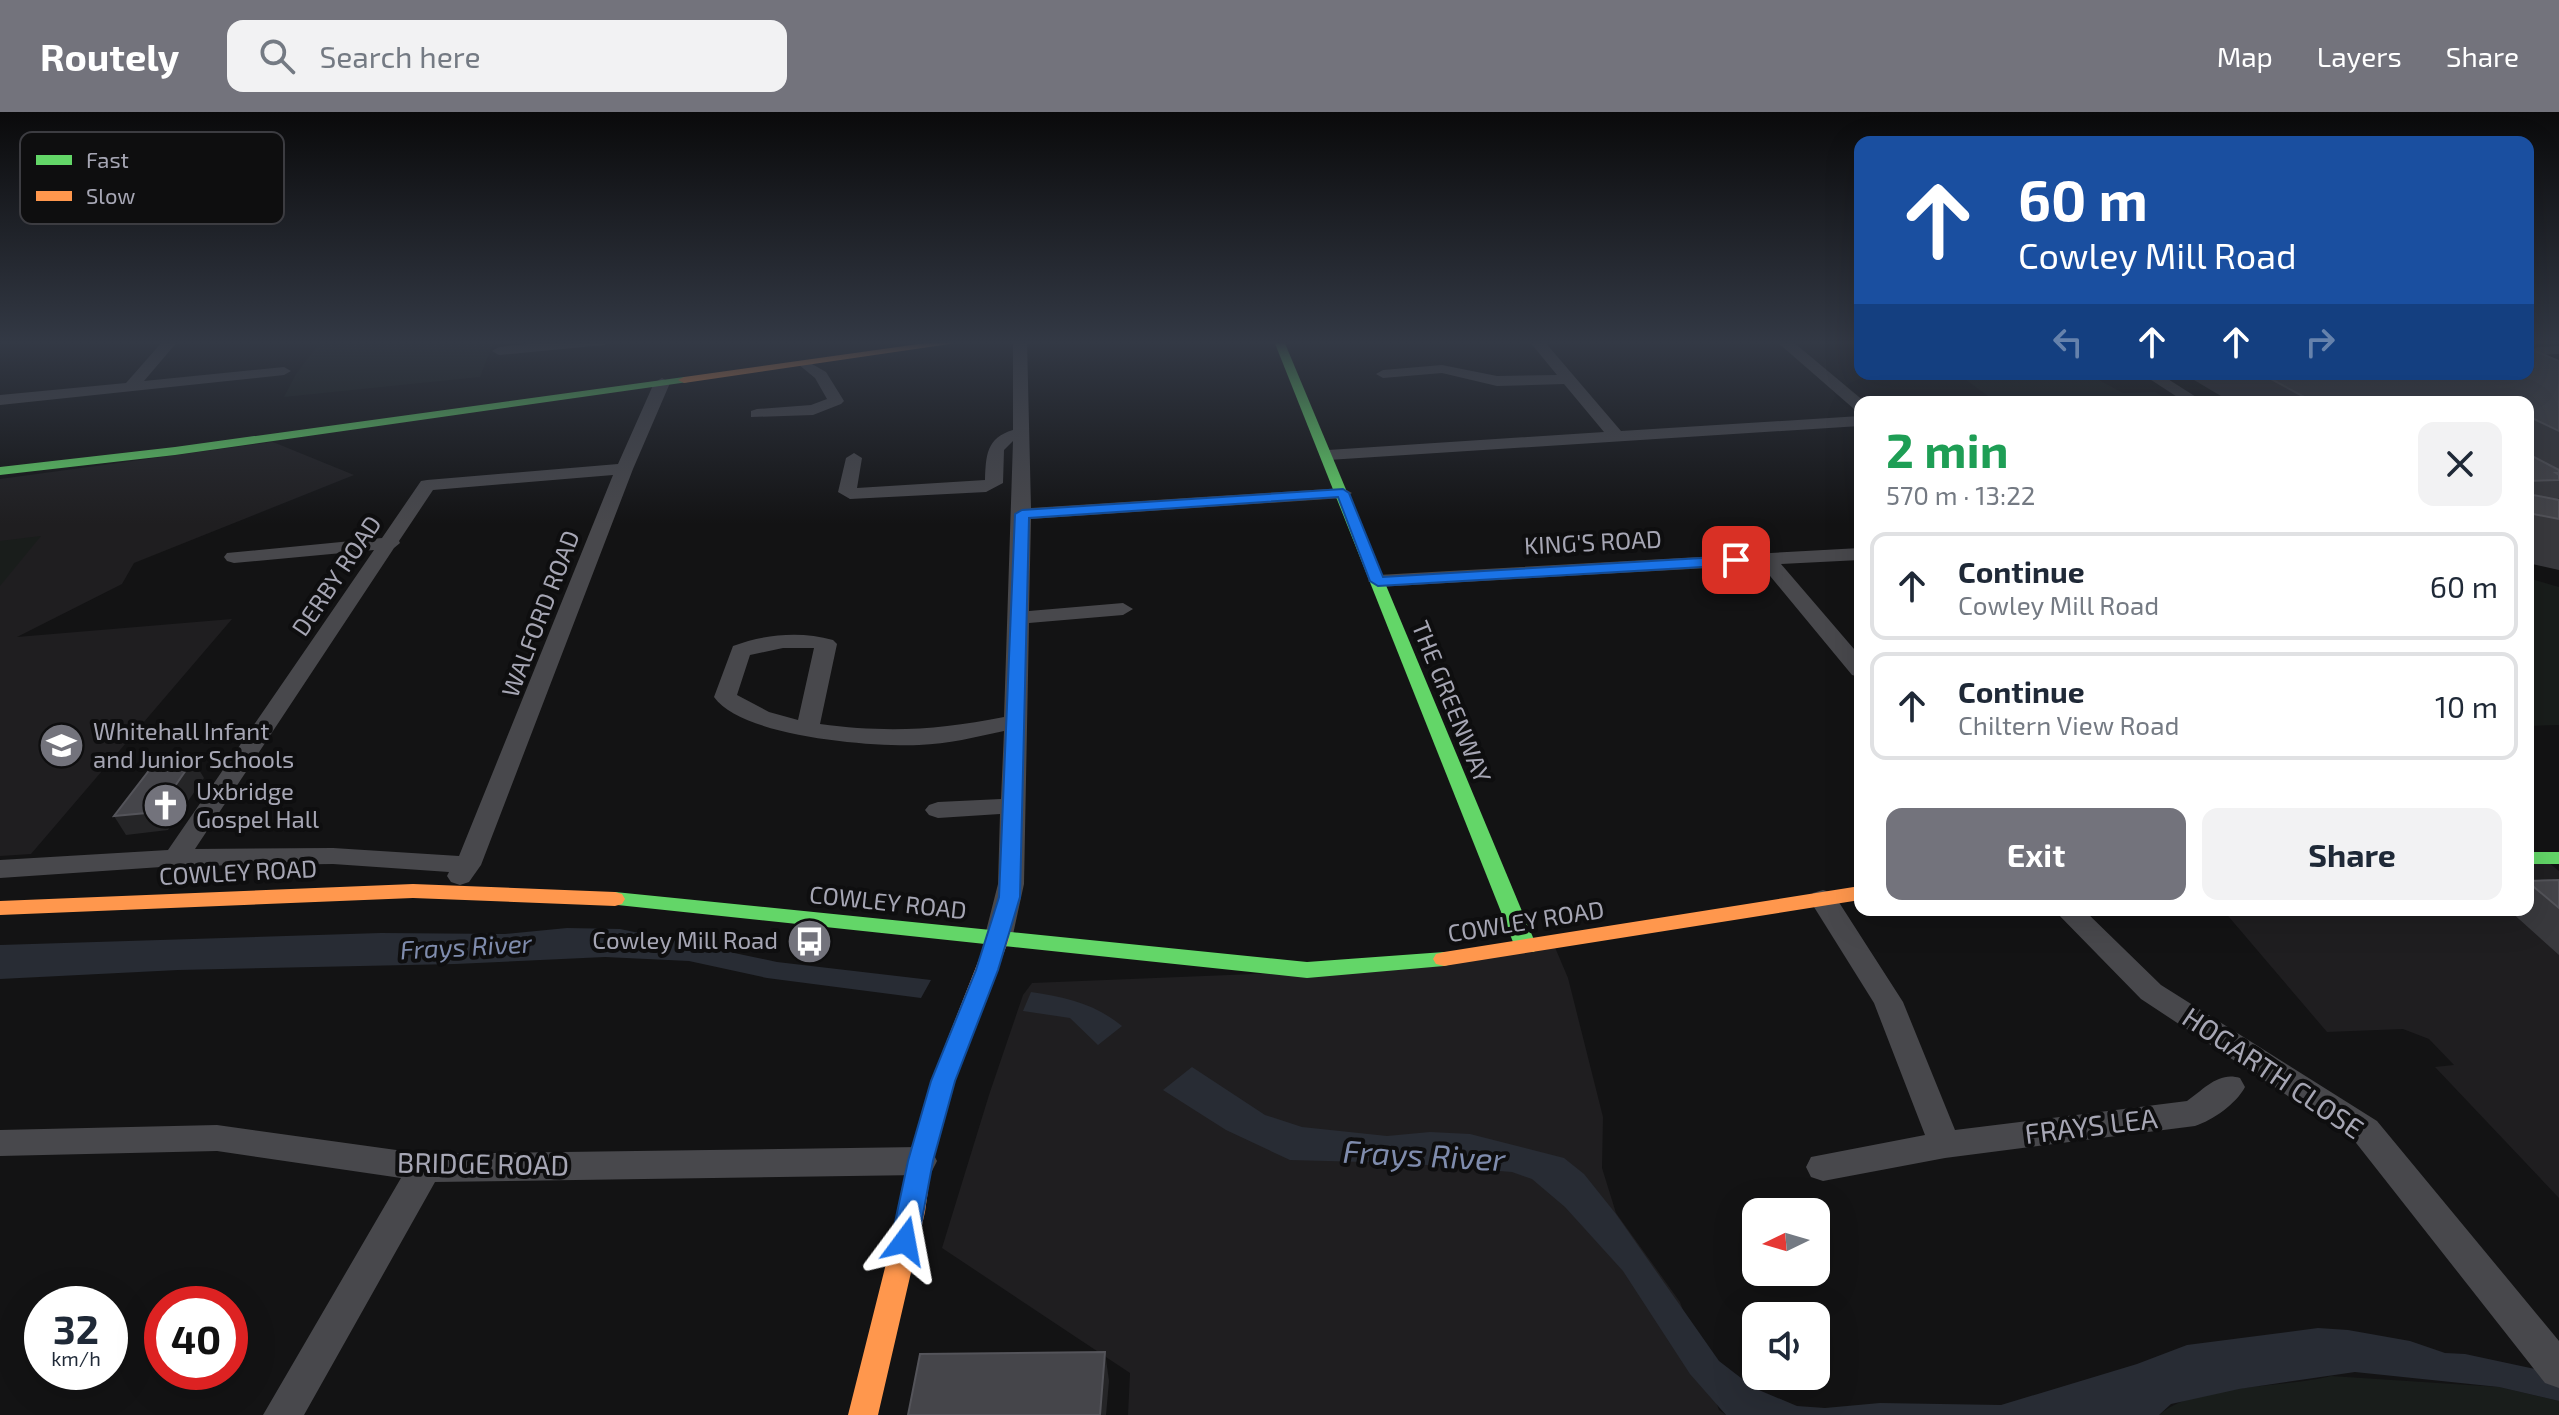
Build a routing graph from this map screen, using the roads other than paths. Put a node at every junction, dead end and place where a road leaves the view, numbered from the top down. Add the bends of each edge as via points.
1 (527, 402) edge
2 (654, 402) edge
3 (834, 402) edge
4 (1020, 402) edge
5 (1305, 402) edge
6 (1587, 402) edge
7 (757, 414) dead end
8 (1854, 421) edge
9 (1020, 433) junction
10 (1616, 436) junction
11 (1328, 455) junction
12 (854, 458) dead end
13 (624, 469) junction
14 (0, 471) edge
15 (1343, 493) junction
16 (1022, 514) junction
17 (391, 543) junction
18 (1854, 554) edge
19 (234, 557) dead end
20 (1766, 559) junction
21 (1378, 581) junction
22 (1123, 609) dead end
23 (1019, 618) junction
24 (1854, 663) edge
25 (1016, 722) junction
26 (808, 728) junction
27 (1014, 806) junction
28 (938, 810) dead end
29 (176, 858) junction
30 (2534, 858) edge
31 (2559, 858) edge
32 (468, 865) junction
33 (0, 869) edge
34 (450, 891) junction
35 (1854, 894) edge
36 (1823, 899) junction
37 (0, 908) edge
38 (2074, 916) edge
39 (998, 939) junction
40 (1526, 947) junction
41 (2229, 1087) dead end
42 (0, 1143) edge
43 (1945, 1145) junction
44 (920, 1161) junction
45 (1823, 1167) dead end
46 (425, 1168) junction
47 (2556, 1366) edge
48 (283, 1415) edge
49 (863, 1415) edge

1 - 14 street
2 - 13 street, WALFORD ROAD
3 - 7 street via 813,410
4 - 9 street
5 - 11 street, THE GREENWAY
6 - 10 street
8 - 10 street
9 - 12 street via 999,440 994,483 980,488 850,494
9 - 16 street
10 - 11 street
11 - 15 street, THE GREENWAY
13 - 17 street, DERBY ROAD via 427,485
13 - 32 street, WALFORD ROAD
15 - 16 street
15 - 21 street, THE GREENWAY
16 - 23 street
17 - 19 street
17 - 29 street, DERBY ROAD
18 - 20 street, KING'S ROAD
20 - 21 street, KING'S ROAD
20 - 24 street
21 - 40 street, THE GREENWAY
22 - 23 street
23 - 25 street
25 - 26 street via 899,739
25 - 27 street
26 - 26 street via 755,715 727,700 725,692 741,651 759,645 826,644
27 - 28 street
27 - 39 street via 1011,884
29 - 32 street via 333,856
29 - 33 street
30 - 31 street
32 - 34 street, WALFORD ROAD
34 - 37 street, COWLEY ROAD
34 - 39 street, COWLEY ROAD via 604,898
35 - 36 street, COWLEY ROAD
36 - 40 street, COWLEY ROAD
36 - 43 street via 1888,1002
38 - 47 street, HOGARTH CLOSE via 2151,992 2365,1130
39 - 40 street, COWLEY ROAD via 1307,970
39 - 44 street via 943,1081
41 - 43 street, FRAYS LEA via 2195,1113
42 - 46 street, BRIDGE ROAD via 217,1138
43 - 45 street, FRAYS LEA
44 - 46 street, BRIDGE ROAD
44 - 49 street
46 - 48 street

